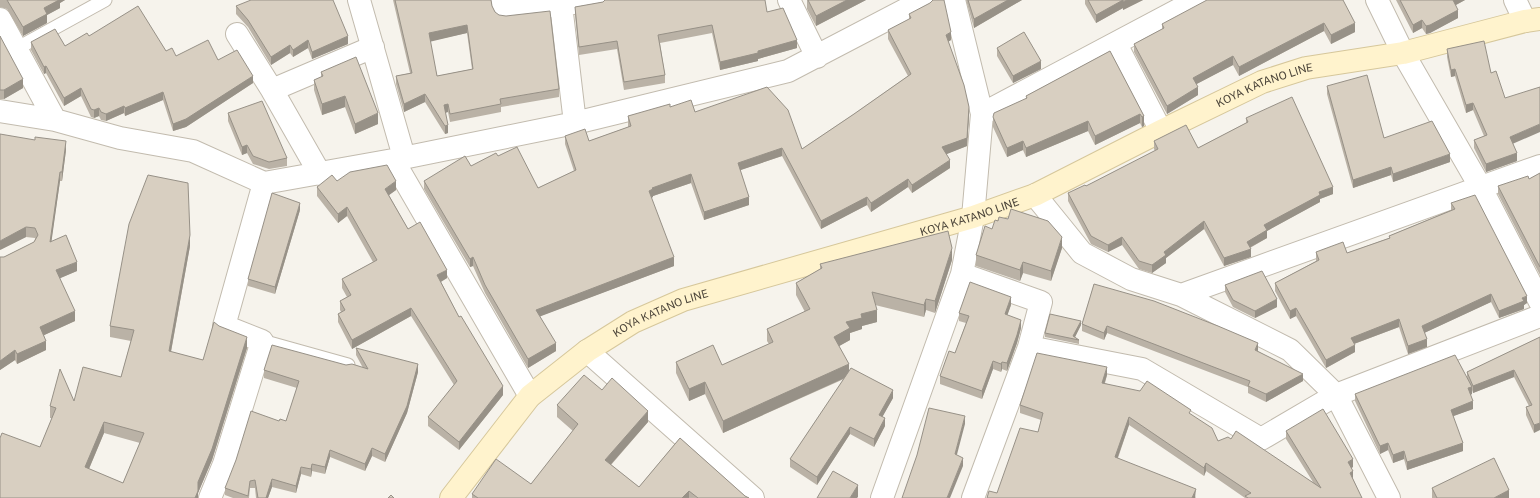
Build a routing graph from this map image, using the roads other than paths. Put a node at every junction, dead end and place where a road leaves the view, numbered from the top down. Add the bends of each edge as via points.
1 (105, 0) edge
2 (359, 0) edge
3 (502, 0) edge
4 (596, 0) edge
5 (789, 0) edge
6 (924, 0) edge
7 (954, 0) edge
8 (1197, 0) edge
9 (1377, 0) edge
10 (1515, 0) edge
11 (561, 6) junction
12 (0, 19) edge
13 (1532, 20) edge
14 (237, 34) dead end
15 (1116, 44) junction
16 (373, 47) junction
17 (16, 49) junction
18 (1403, 53) junction
19 (817, 57) junction
20 (272, 90) junction
21 (0, 111) edge
22 (982, 114) junction
23 (55, 120) junction
24 (576, 123) junction
25 (1161, 130) junction
26 (399, 159) junction
27 (1540, 166) edge
28 (320, 174) junction
29 (264, 183) junction
30 (1481, 188) junction
31 (1035, 195) junction
32 (973, 217) junction
33 (962, 274) junction
34 (1181, 295) junction
35 (1540, 302) edge
36 (1540, 316) edge
37 (262, 341) junction
38 (1029, 347) junction
39 (587, 351) junction
40 (348, 365) edge
41 (1336, 395) junction
42 (530, 396) junction
43 (210, 498) edge
44 (451, 498) edge
45 (753, 498) edge
46 (882, 498) edge
47 (973, 498) edge
48 (1389, 498) edge

1 - 17 lane
2 - 16 street
3 - 11 street via 504,12
4 - 11 street
5 - 19 street
6 - 19 street
7 - 22 street
8 - 15 street
9 - 18 street
10 - 13 street
11 - 24 street
12 - 17 street
13 - 18 main road, KOYA KATANO LINE
14 - 20 street
15 - 22 street
15 - 25 street
16 - 20 street
16 - 26 street
17 - 23 street
18 - 25 main road, KOYA KATANO LINE via 1306,68 1262,82
18 - 30 street
19 - 24 street via 788,71
20 - 28 street
21 - 23 street
22 - 32 street
23 - 29 street via 120,138 193,151
24 - 26 street
25 - 31 main road, KOYA KATANO LINE
26 - 28 street
26 - 42 street
27 - 30 street
28 - 29 street
29 - 37 street via 224,326
30 - 34 street
30 - 35 street
31 - 32 main road, KOYA KATANO LINE
31 - 34 street via 1082,253 1131,279
32 - 33 street
32 - 39 main road, KOYA KATANO LINE via 682,300 633,322
33 - 38 street via 1041,302
33 - 46 street
34 - 41 street via 1290,350
36 - 41 street
37 - 40 lane
37 - 43 street via 224,464
38 - 41 street via 1142,369 1261,439
38 - 47 street
39 - 42 main road, KOYA KATANO LINE
39 - 45 street
41 - 48 street
42 - 44 main road, KOYA KATANO LINE

